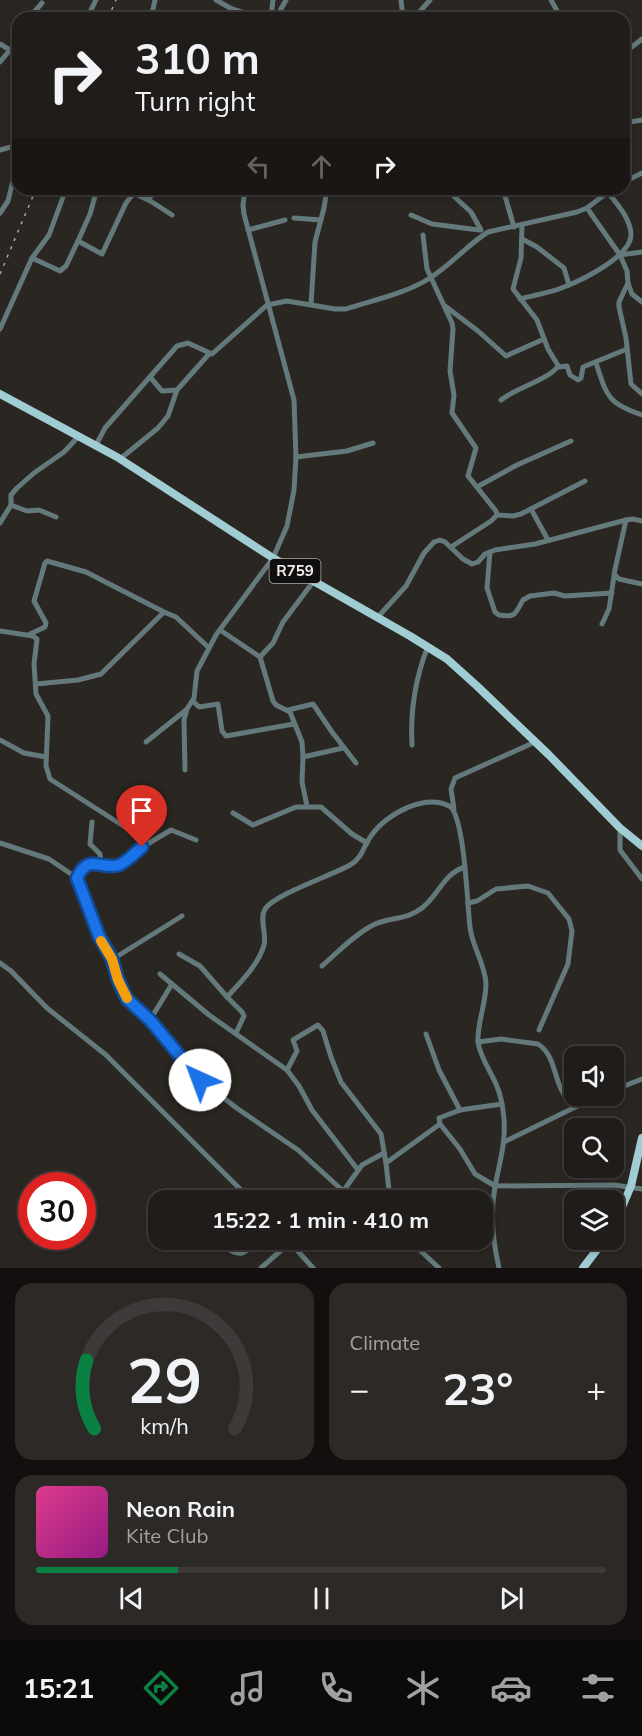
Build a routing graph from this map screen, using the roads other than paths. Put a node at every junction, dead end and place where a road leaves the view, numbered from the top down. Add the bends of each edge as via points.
1 (216, 0) edge
2 (430, 0) edge
3 (42, 3) dead end
4 (232, 9) junction
5 (34, 12) edge
6 (231, 12) edge
7 (242, 12) edge
8 (419, 12) edge
9 (642, 39) edge
10 (630, 48) edge
11 (12, 52) edge
12 (0, 62) edge
13 (12, 185) edge
14 (64, 195) edge
15 (96, 195) edge
16 (134, 195) edge
17 (138, 195) edge
18 (152, 195) edge
19 (244, 195) edge
20 (326, 195) edge
21 (453, 195) edge
22 (505, 195) edge
23 (602, 195) edge
24 (612, 195) edge
25 (148, 199) junction
26 (587, 208) junction
27 (0, 213) edge
28 (172, 215) dead end
29 (411, 215) dead end
30 (294, 218) dead end
31 (285, 220) dead end
32 (321, 220) junction
33 (522, 226) junction
34 (514, 227) junction
35 (248, 230) junction
36 (479, 230) junction
37 (488, 232) junction
38 (423, 235) dead end
39 (522, 239) junction
40 (78, 241) junction
41 (642, 252) edge
42 (620, 255) junction
43 (32, 258) junction
44 (431, 278) junction
45 (628, 283) junction
46 (569, 285) junction
47 (520, 299) junction
48 (642, 302) edge
49 (267, 304) junction
50 (311, 304) junction
51 (443, 304) junction
52 (0, 329) edge
53 (544, 339) junction
54 (627, 349) junction
55 (209, 354) junction
56 (597, 363) junction
57 (558, 366) junction
58 (150, 377) junction
59 (177, 390) junction
60 (0, 394) edge
61 (642, 394) edge
62 (501, 400) dead end
63 (642, 415) edge
64 (79, 436) junction
65 (571, 441) dead end
66 (373, 442) dead end
67 (96, 445) junction
68 (296, 457) junction
69 (120, 459) junction
70 (585, 481) dead end
71 (477, 487) junction
72 (11, 505) junction
73 (531, 509) junction
74 (496, 515) junction
75 (56, 518) dead end
76 (626, 520) junction
77 (642, 521) edge
78 (0, 523) edge
79 (548, 540) junction
80 (451, 547) junction
81 (490, 552) junction
82 (273, 558) junction
83 (614, 576) junction
84 (313, 582) junction
85 (642, 584) edge
86 (612, 593) junction
87 (164, 612) junction
88 (377, 618) junction
89 (602, 624) dead end
90 (220, 630) junction
91 (0, 631) edge
92 (29, 635) junction
93 (428, 646) junction
94 (208, 647) junction
95 (260, 657) junction
96 (36, 684) junction
97 (193, 701) junction
98 (187, 709) junction
99 (288, 710) junction
100 (294, 724) junction
101 (0, 740) edge
102 (146, 742) dead end
103 (535, 742) junction
104 (412, 745) dead end
105 (343, 748) junction
106 (46, 757) junction
107 (303, 757) junction
108 (356, 763) dead end
109 (185, 770) dead end
110 (307, 806) junction
111 (454, 809) junction
112 (233, 813) dead end
113 (92, 822) dead end
114 (620, 828) junction
115 (196, 840) dead end
116 (0, 843) edge
117 (367, 843) junction
118 (642, 846) edge
119 (142, 847) junction
120 (102, 863) junction
121 (465, 867) junction
122 (77, 878) junction
123 (642, 879) edge
124 (468, 903) junction
125 (182, 916) dead end
126 (179, 954) dead end
127 (112, 959) junction
128 (0, 963) edge
129 (322, 966) dead end
130 (160, 974) dead end
131 (172, 984) junction
132 (227, 997) junction
133 (150, 1020) junction
134 (539, 1030) dead end
135 (236, 1033) junction
136 (426, 1034) dead end
137 (478, 1042) junction
138 (287, 1070) junction
139 (642, 1079) edge
140 (624, 1085) edge
141 (502, 1104) junction
142 (574, 1107) joint
143 (460, 1110) junction
144 (440, 1125) junction
145 (642, 1138) edge
146 (504, 1142) junction
147 (384, 1153) junction
148 (386, 1163) junction
149 (358, 1170) junction
150 (495, 1186) junction
151 (631, 1186) junction
152 (642, 1189) edge
153 (241, 1190) edge
154 (344, 1190) joint
155 (389, 1190) edge
156 (624, 1202) edge
157 (229, 1250) edge
158 (247, 1250) edge
159 (280, 1250) edge
160 (298, 1250) edge
161 (420, 1250) edge
162 (597, 1250) edge
163 (261, 1268) edge
164 (313, 1268) edge
165 (439, 1268) edge
166 (499, 1268) edge
167 (583, 1268) edge

1 - 4 street
2 - 8 street
3 - 5 street
4 - 6 street
4 - 7 street
9 - 10 street
11 - 12 street
13 - 27 street
14 - 43 street via 49,235
15 - 40 street
16 - 40 street via 102,254
17 - 25 street
18 - 25 street
19 - 35 street
20 - 32 street
21 - 36 street via 471,212
22 - 34 street
23 - 26 street
24 - 42 street via 630,226 631,239
25 - 28 street
26 - 33 street
26 - 42 street
29 - 36 street via 432,224
30 - 32 street
31 - 35 street
32 - 50 street via 313,253
33 - 34 street
33 - 39 street
34 - 37 street
35 - 49 street
36 - 37 street
37 - 44 street
38 - 44 street
39 - 46 street via 564,268
39 - 47 street via 513,287
40 - 43 street via 60,271
41 - 42 street
42 - 45 street
42 - 46 street
43 - 52 street
44 - 50 street via 346,309
44 - 51 street
45 - 48 street via 632,294
45 - 54 street via 619,302
46 - 47 street
47 - 53 street via 537,320
49 - 50 street
49 - 55 street
49 - 68 street via 294,400
51 - 53 street via 506,356
51 - 71 street via 453,329 452,413 475,444 468,476
53 - 57 street
54 - 56 street
54 - 61 street via 633,388
55 - 58 street via 182,344 172,350
55 - 59 street
56 - 57 street via 583,368 578,380 571,377 567,366
56 - 63 street via 610,399
57 - 62 street
58 - 59 street via 162,391
58 - 67 street via 105,428
59 - 69 street via 168,416
60 - 64 main road, R759
64 - 67 main road, R759
64 - 72 street via 17,488 11,495
65 - 71 street
66 - 68 street via 346,451
67 - 69 main road, R759
68 - 82 street via 290,514
69 - 82 main road, R759
70 - 73 street
71 - 74 street via 495,508
72 - 75 street
72 - 78 street
73 - 74 street via 513,516
73 - 79 street
74 - 80 street
76 - 77 street
76 - 79 street
76 - 83 street
79 - 81 street
80 - 81 street via 472,564
80 - 88 street via 440,540 427,548 406,586
81 - 86 street via 487,588 498,615 513,615 523,600 535,595
82 - 84 main road, R759
82 - 90 street
83 - 85 street
83 - 86 street
84 - 88 main road, R759
84 - 95 street
86 - 89 street
87 - 92 street via 86,572 47,561 34,601 46,623
87 - 94 street via 176,617
87 - 96 street via 101,674
88 - 93 main road, R759
90 - 94 street
90 - 95 street
91 - 92 street
92 - 96 street via 38,643
93 - 103 main road, R759 via 447,659
93 - 104 street via 414,694
94 - 97 street via 197,670
95 - 99 street via 273,701
96 - 106 street via 36,694 48,716
97 - 98 street
97 - 100 street via 199,707 219,704 226,736
98 - 102 street
98 - 109 street
99 - 100 street
99 - 105 street via 313,704
100 - 107 street
101 - 106 street via 24,753
103 - 111 street via 455,778 451,789
103 - 114 main road, R759
105 - 107 street
105 - 108 street
106 - 119 street via 50,779 139,836
107 - 110 street via 302,782
110 - 112 street via 253,825
110 - 117 street via 326,809
111 - 117 street via 436,802 414,806 387,819
111 - 121 street
113 - 120 street via 90,844 100,854
114 - 118 main road, R759
114 - 123 street via 620,850
115 - 119 street via 171,830
116 - 122 street via 49,859
117 - 132 street via 350,866 327,874 264,910 264,946
119 - 120 street via 121,864
120 - 122 street via 87,866
121 - 124 street
121 - 129 street via 447,877 436,894 412,915 374,925
122 - 127 street
124 - 134 street via 496,889 528,886 548,893 569,919 572,931 568,963
124 - 137 street via 470,929 486,981
125 - 127 street
126 - 132 street via 200,966
127 - 133 street via 127,999
128 - 153 street via 47,1008 106,1055
130 - 131 street
131 - 133 street
131 - 135 street
132 - 135 street via 244,1014
133 - 154 street via 200,1080 298,1150
135 - 138 street
136 - 143 street
137 - 141 street
137 - 142 street via 501,1039 543,1047 562,1091
138 - 147 street via 297,1050 293,1040 318,1025 341,1082 378,1128
138 - 149 street
139 - 140 street
141 - 143 street
141 - 146 street
142 - 146 street
143 - 144 street via 441,1116
144 - 148 street
144 - 150 street via 475,1174
145 - 151 main road
146 - 150 street
147 - 148 street
147 - 149 street
148 - 155 street
149 - 154 street
150 - 151 street
150 - 166 street via 493,1224
151 - 152 street
151 - 156 main road
157 - 158 street via 242,1254
159 - 163 street
160 - 164 street
161 - 165 street
162 - 167 main road

